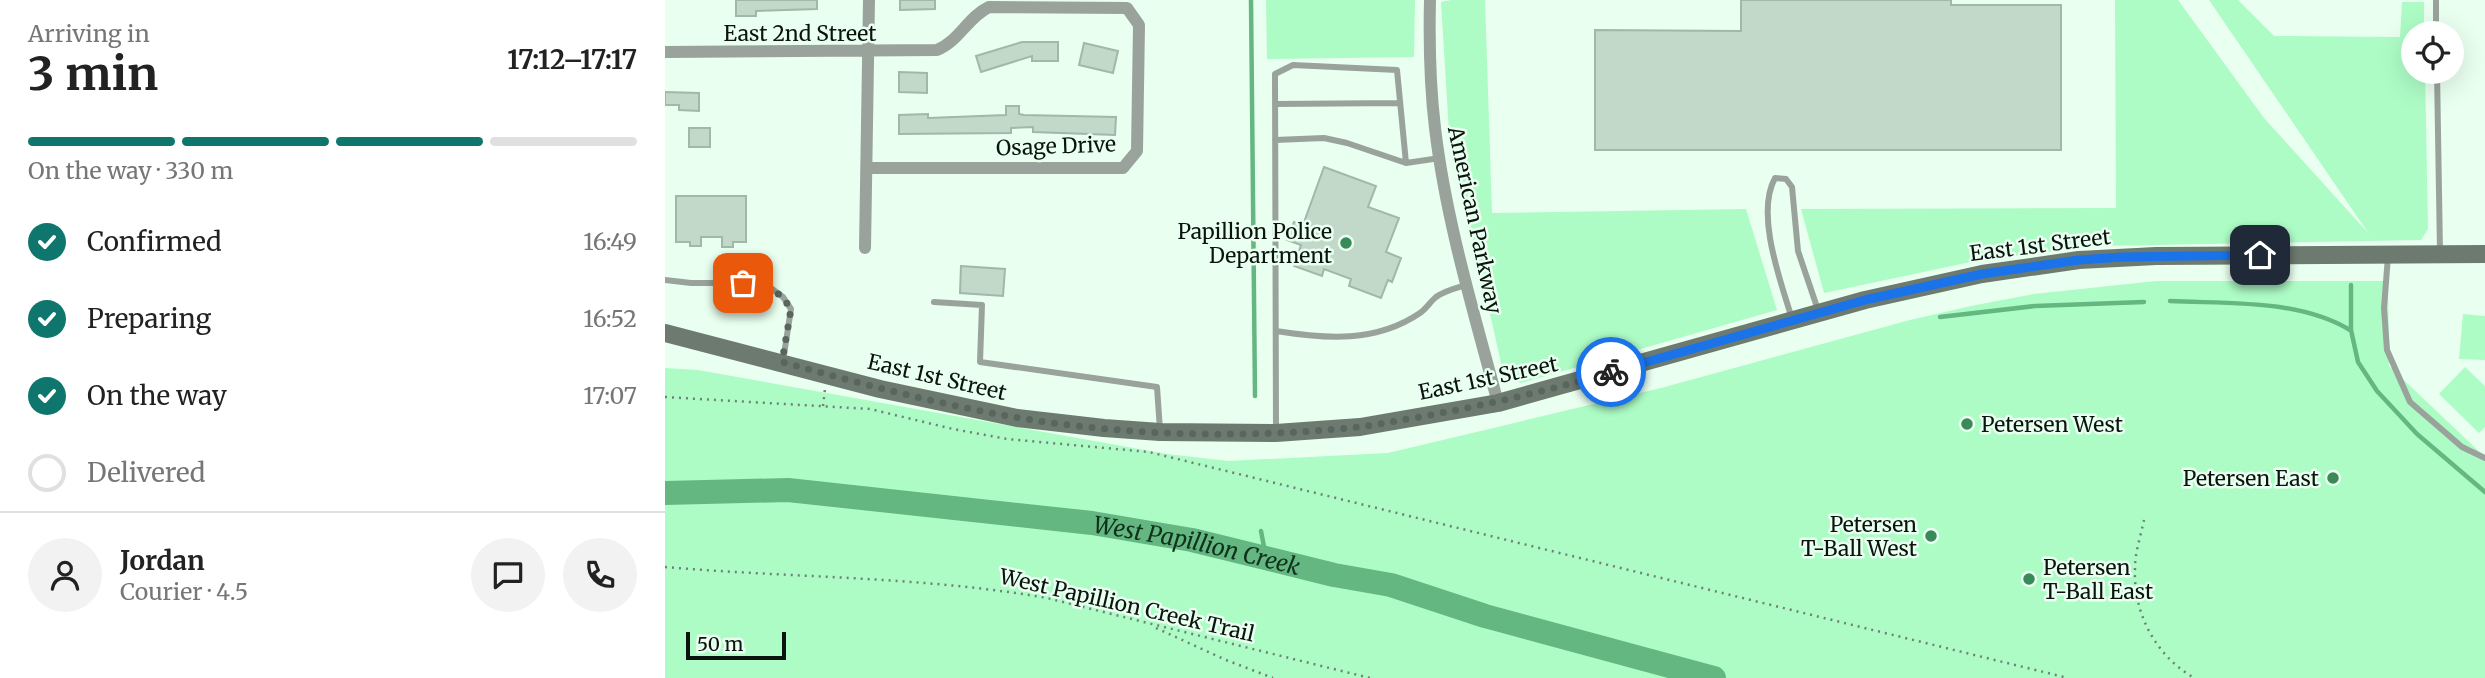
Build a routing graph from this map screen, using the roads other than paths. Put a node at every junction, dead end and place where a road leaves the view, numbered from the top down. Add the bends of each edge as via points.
1 (869, 0) edge
2 (1430, 0) edge
3 (2436, 0) edge
4 (2436, 21) edge
5 (935, 50) joint
6 (665, 52) edge
7 (868, 52) junction
8 (2437, 84) edge
9 (1400, 103) junction
10 (1275, 104) junction
11 (1275, 140) junction
12 (1440, 158) junction
13 (1406, 163) junction
14 (867, 168) junction
15 (865, 248) dead end
16 (2388, 254) junction
17 (2440, 254) junction
18 (2485, 254) edge
19 (665, 280) edge
20 (1467, 285) junction
21 (934, 302) dead end
22 (1819, 314) junction
23 (1792, 321) junction
24 (1276, 331) junction
25 (665, 332) edge
26 (782, 362) junction
27 (1498, 403) junction
28 (1160, 432) junction
29 (1276, 433) junction
30 (2485, 458) edge

1 - 7 street
2 - 12 street, American Parkway
3 - 4 lane
5 - 7 street, East 2nd Street
5 - 14 street, Osage Drive via 947,46 977,12 989,6 1127,8 1139,25 1137,151 1123,168
6 - 7 street, East 2nd Street
7 - 14 street
8 - 17 lane
9 - 10 lane
9 - 10 lane via 1397,70 1293,65 1275,74
9 - 13 lane
10 - 11 lane
11 - 13 lane via 1324,138
11 - 24 lane
12 - 13 lane
12 - 20 street, American Parkway
14 - 15 street
16 - 17 main road, East 1st Street
16 - 22 main road, East 1st Street via 2079,260 1917,287
16 - 30 lane via 2383,308 2387,350 2410,402 2462,447
17 - 18 main road, East 1st Street
19 - 26 lane via 768,286 791,309
20 - 24 lane via 1437,296 1421,312 1387,330 1344,338
20 - 27 street, American Parkway
21 - 28 lane via 982,305 979,362 1157,387
22 - 23 main road, East 1st Street
22 - 23 lane via 1798,251 1792,187 1787,179 1775,178 1769,188 1769,242
23 - 27 main road, East 1st Street
24 - 29 lane
25 - 26 main road, East 1st Street
26 - 28 main road, East 1st Street via 880,389 1017,418
27 - 29 main road, East 1st Street via 1360,427
28 - 29 main road, East 1st Street

